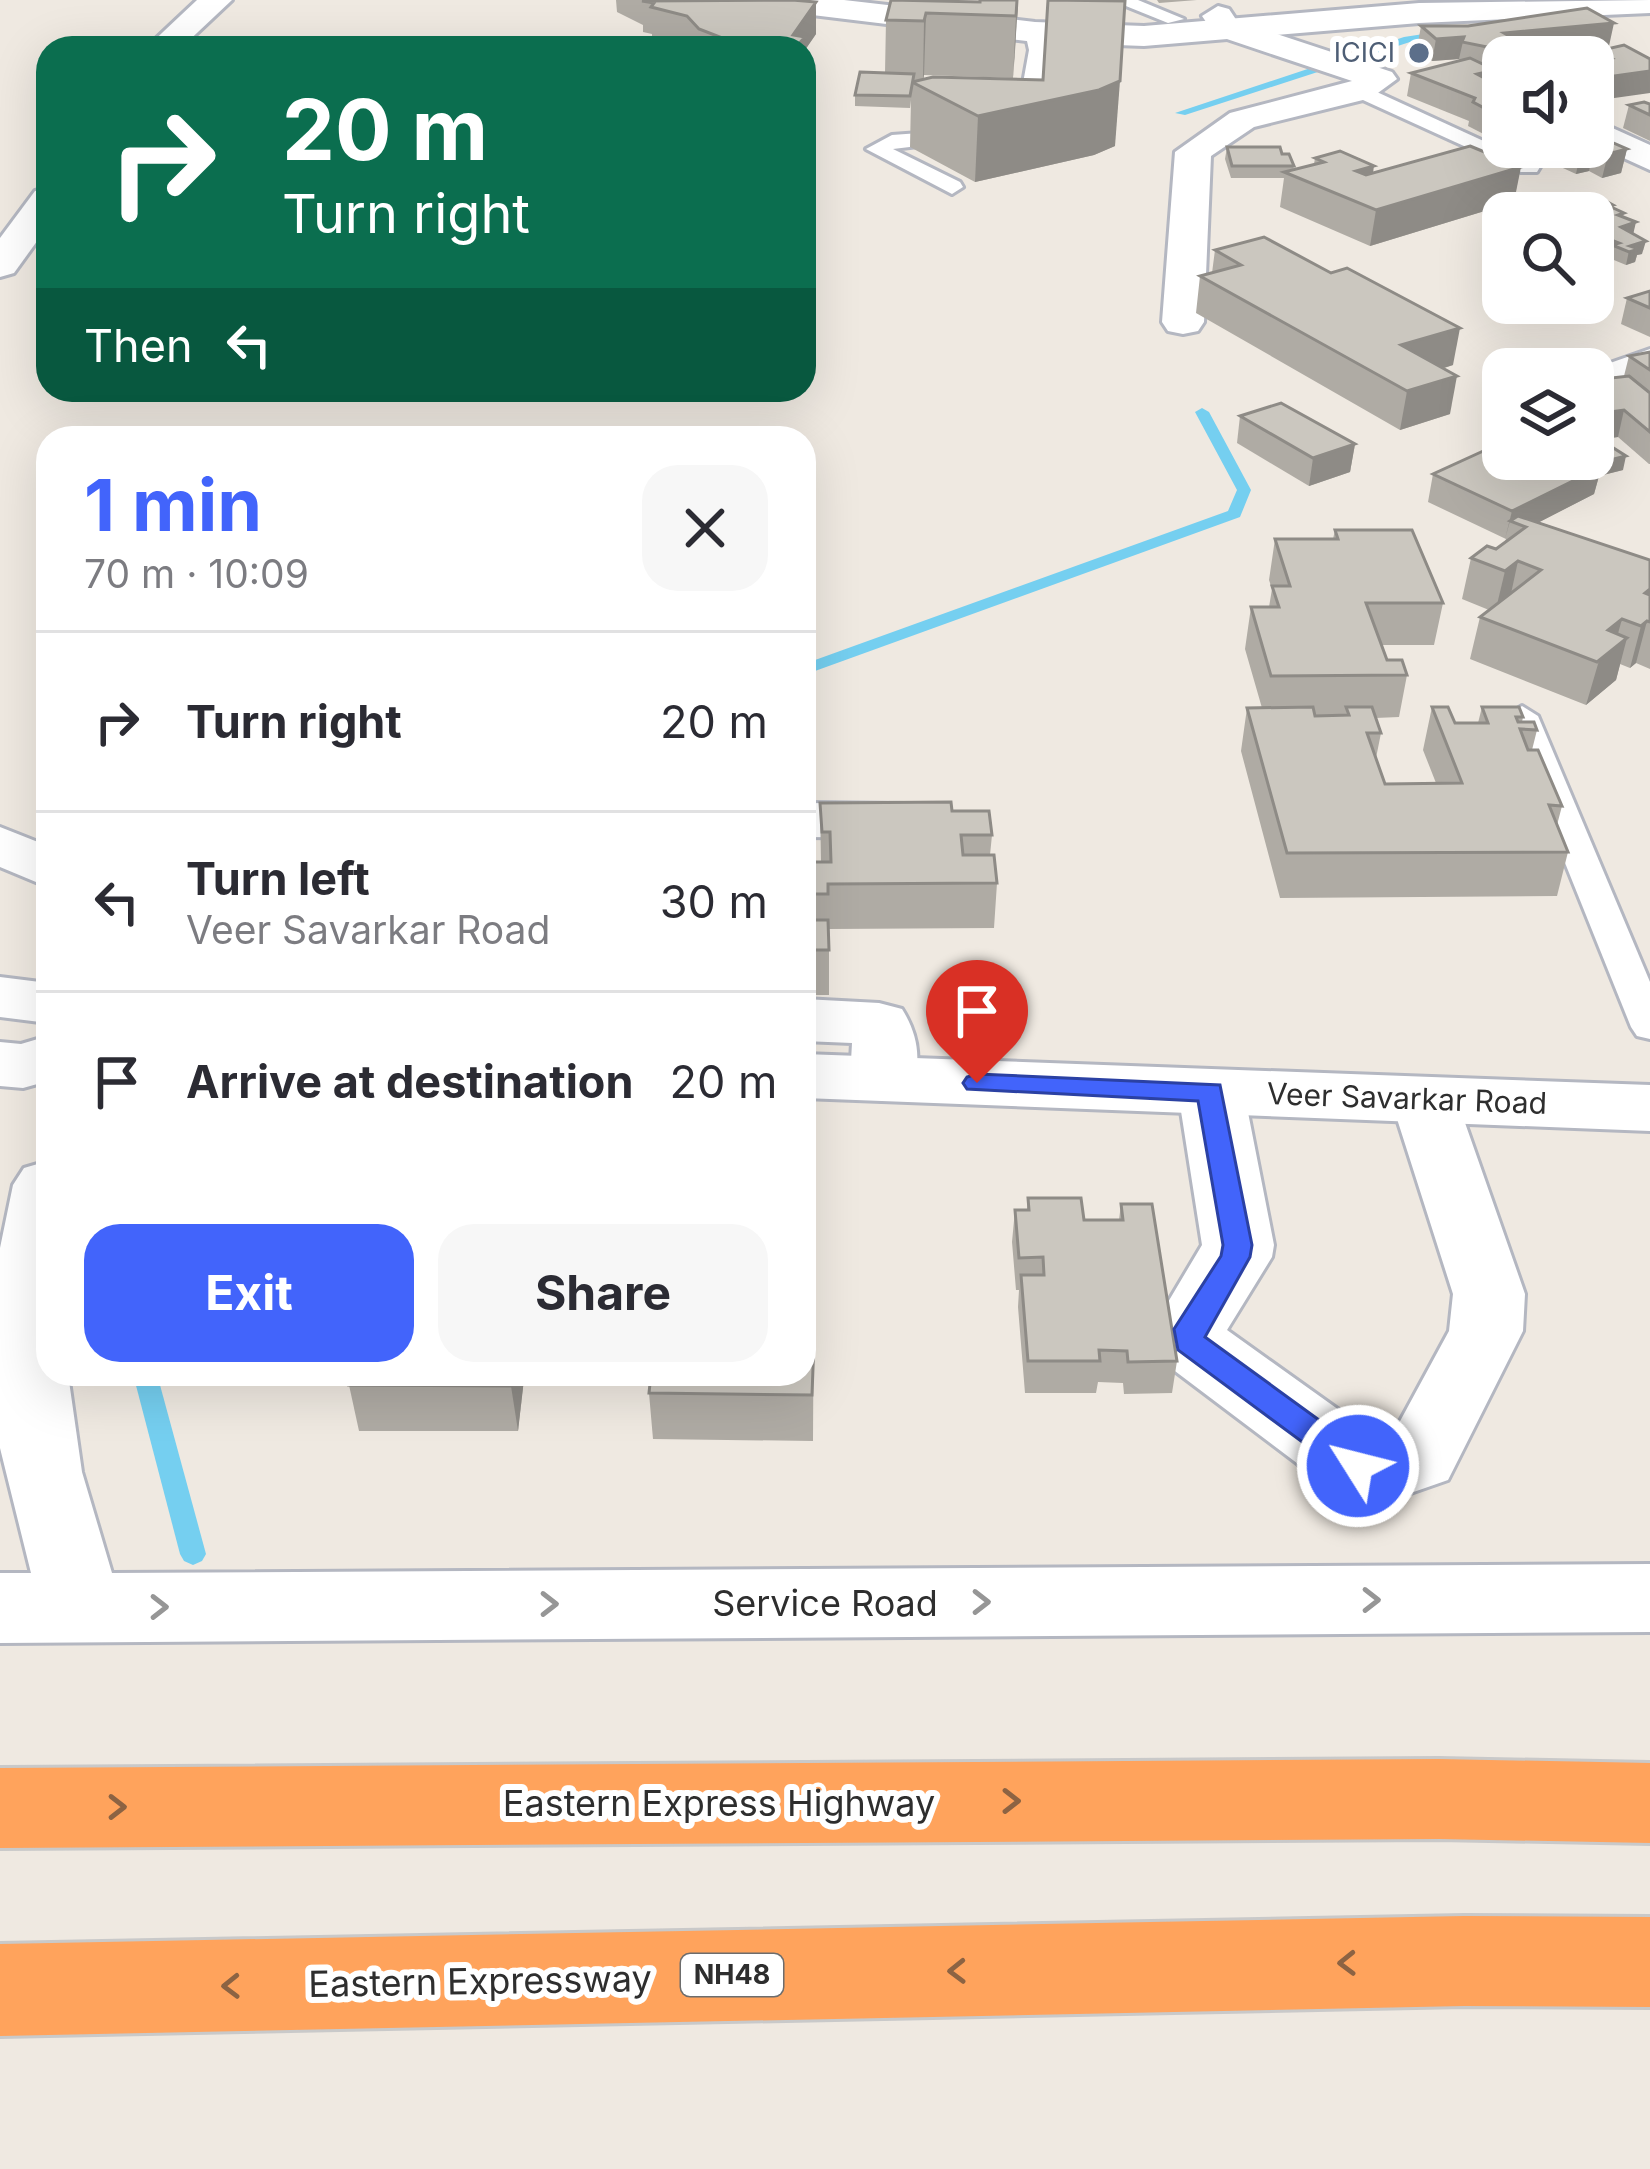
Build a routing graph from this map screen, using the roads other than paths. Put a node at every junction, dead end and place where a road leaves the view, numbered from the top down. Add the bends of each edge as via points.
1 (216, 0) edge
2 (763, 0) edge
3 (904, 0) edge
4 (1120, 0) edge
5 (1492, 0) edge
6 (949, 3) edge
7 (1650, 4) edge
8 (1454, 5) edge
9 (1175, 19) junction
10 (1222, 22) junction
11 (1035, 32) junction
12 (176, 36) edge
13 (1359, 82) junction
14 (1614, 140) edge
15 (1482, 144) edge
16 (1650, 159) edge
17 (952, 187) edge
18 (36, 216) edge
19 (0, 265) edge
20 (1183, 322) dead end
21 (1650, 362) edge
22 (1614, 377) edge
23 (1522, 716) edge
24 (816, 820) edge
25 (906, 821) edge
26 (0, 844) edge
27 (36, 863) edge
28 (0, 997) edge
29 (36, 1002) edge
30 (1650, 1027) edge
31 (816, 1047) edge
32 (36, 1062) edge
33 (0, 1064) edge
34 (1210, 1092) junction
35 (1424, 1100) junction
36 (1650, 1108) edge
37 (36, 1232) edge
38 (1650, 1598) edge
39 (0, 1607) edge
40 (82, 1607) junction
41 (1650, 1761) edge
42 (1439, 1798) junction
43 (1650, 1803) edge
44 (0, 1808) edge
45 (1464, 1960) junction
46 (1650, 1962) edge
47 (0, 1990) edge
48 (1650, 1998) edge

1 - 12 street
2 - 11 street
3 - 6 street
4 - 9 lane
5 - 8 street
6 - 9 street via 1015,15
7 - 8 street
8 - 10 street
9 - 10 street
10 - 11 street via 1144,35
10 - 13 street
11 - 17 lane via 1025,134 892,141 877,149
13 - 15 lane
13 - 20 street via 1241,120 1193,152
14 - 16 street
18 - 19 street
21 - 22 street
23 - 30 lane
24 - 25 street
26 - 27 street
28 - 29 street
31 - 34 street, Veer Savarkar Road via 884,1079
32 - 33 street
34 - 35 street, Veer Savarkar Road
34 - 35 street via 1238,1245 1189,1342 1358,1466 1382,1472 1420,1458 1486,1331 1489,1308
35 - 36 street, Veer Savarkar Road
37 - 40 street via 28,1348 43,1472
40 -> 38 street, Service Road
39 - 40 street, Service Road
41 - 42 highway
42 - 43 highway
44 -> 42 highway, Eastern Express Highway
45 - 46 highway, NH48
45 -> 47 highway, Eastern Expressway / NH48
45 - 48 highway

